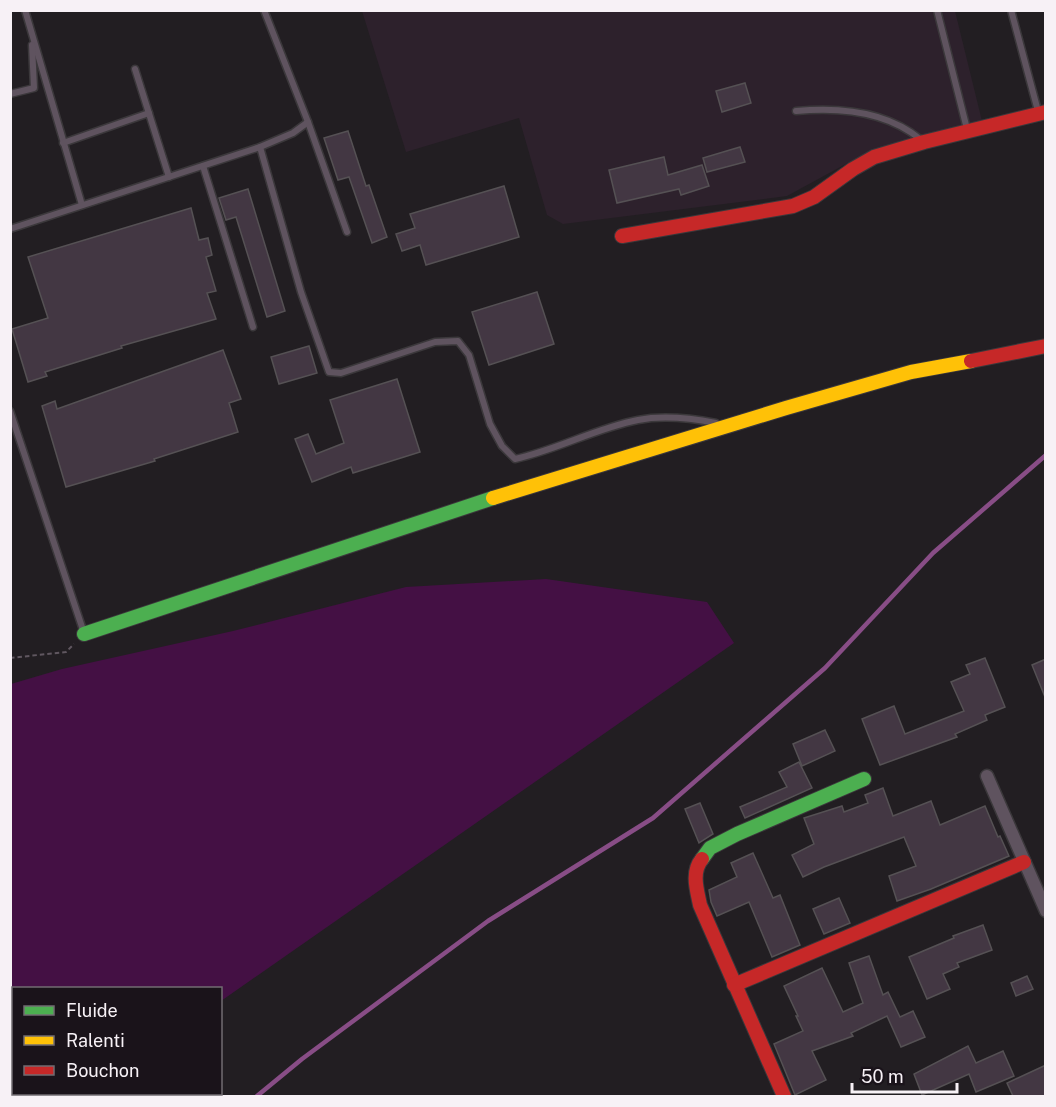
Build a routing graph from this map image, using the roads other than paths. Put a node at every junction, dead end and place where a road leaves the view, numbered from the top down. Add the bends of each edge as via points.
1 (25, 10) edge
2 (264, 10) edge
3 (937, 10) edge
4 (1011, 10) edge
5 (31, 32) junction
6 (135, 69) dead end
7 (10, 94) edge
8 (796, 111) dead end
9 (1042, 113) edge
10 (149, 114) junction
11 (308, 122) junction
12 (968, 132) junction
13 (924, 142) junction
14 (63, 143) junction
15 (260, 147) junction
16 (203, 166) junction
17 (169, 177) junction
18 (82, 205) junction
19 (10, 229) edge
20 (347, 232) dead end
21 (622, 236) dead end
22 (253, 327) dead end
23 (1046, 346) edge
24 (10, 411) edge
25 (729, 425) junction
26 (84, 634) joint
27 (987, 776) dead end
28 (864, 779) dead end
29 (1024, 862) junction
30 (1046, 911) edge
31 (734, 985) junction
32 (784, 1096) edge

1 - 5 lane
2 - 11 lane
3 - 12 lane
4 - 9 lane
5 - 7 lane via 34,88
5 - 14 lane
6 - 10 lane
8 - 13 lane via 823,108 875,115 906,128
9 - 12 street
10 - 14 lane
10 - 17 lane
11 - 15 lane
11 - 20 lane
12 - 13 street
13 - 21 street via 874,157 814,197 793,206
14 - 18 lane
15 - 16 lane
15 - 25 lane via 301,292 329,372 341,373 435,342 458,341 469,355 490,424 502,446 515,459 639,420 691,418
16 - 17 lane
16 - 22 lane
17 - 18 lane
18 - 19 lane
23 - 25 street via 911,372
24 - 26 lane
25 - 26 street
27 - 29 street
28 - 31 street via 737,834 710,848 696,866 700,905
29 - 30 street
29 - 31 street
31 - 32 street

